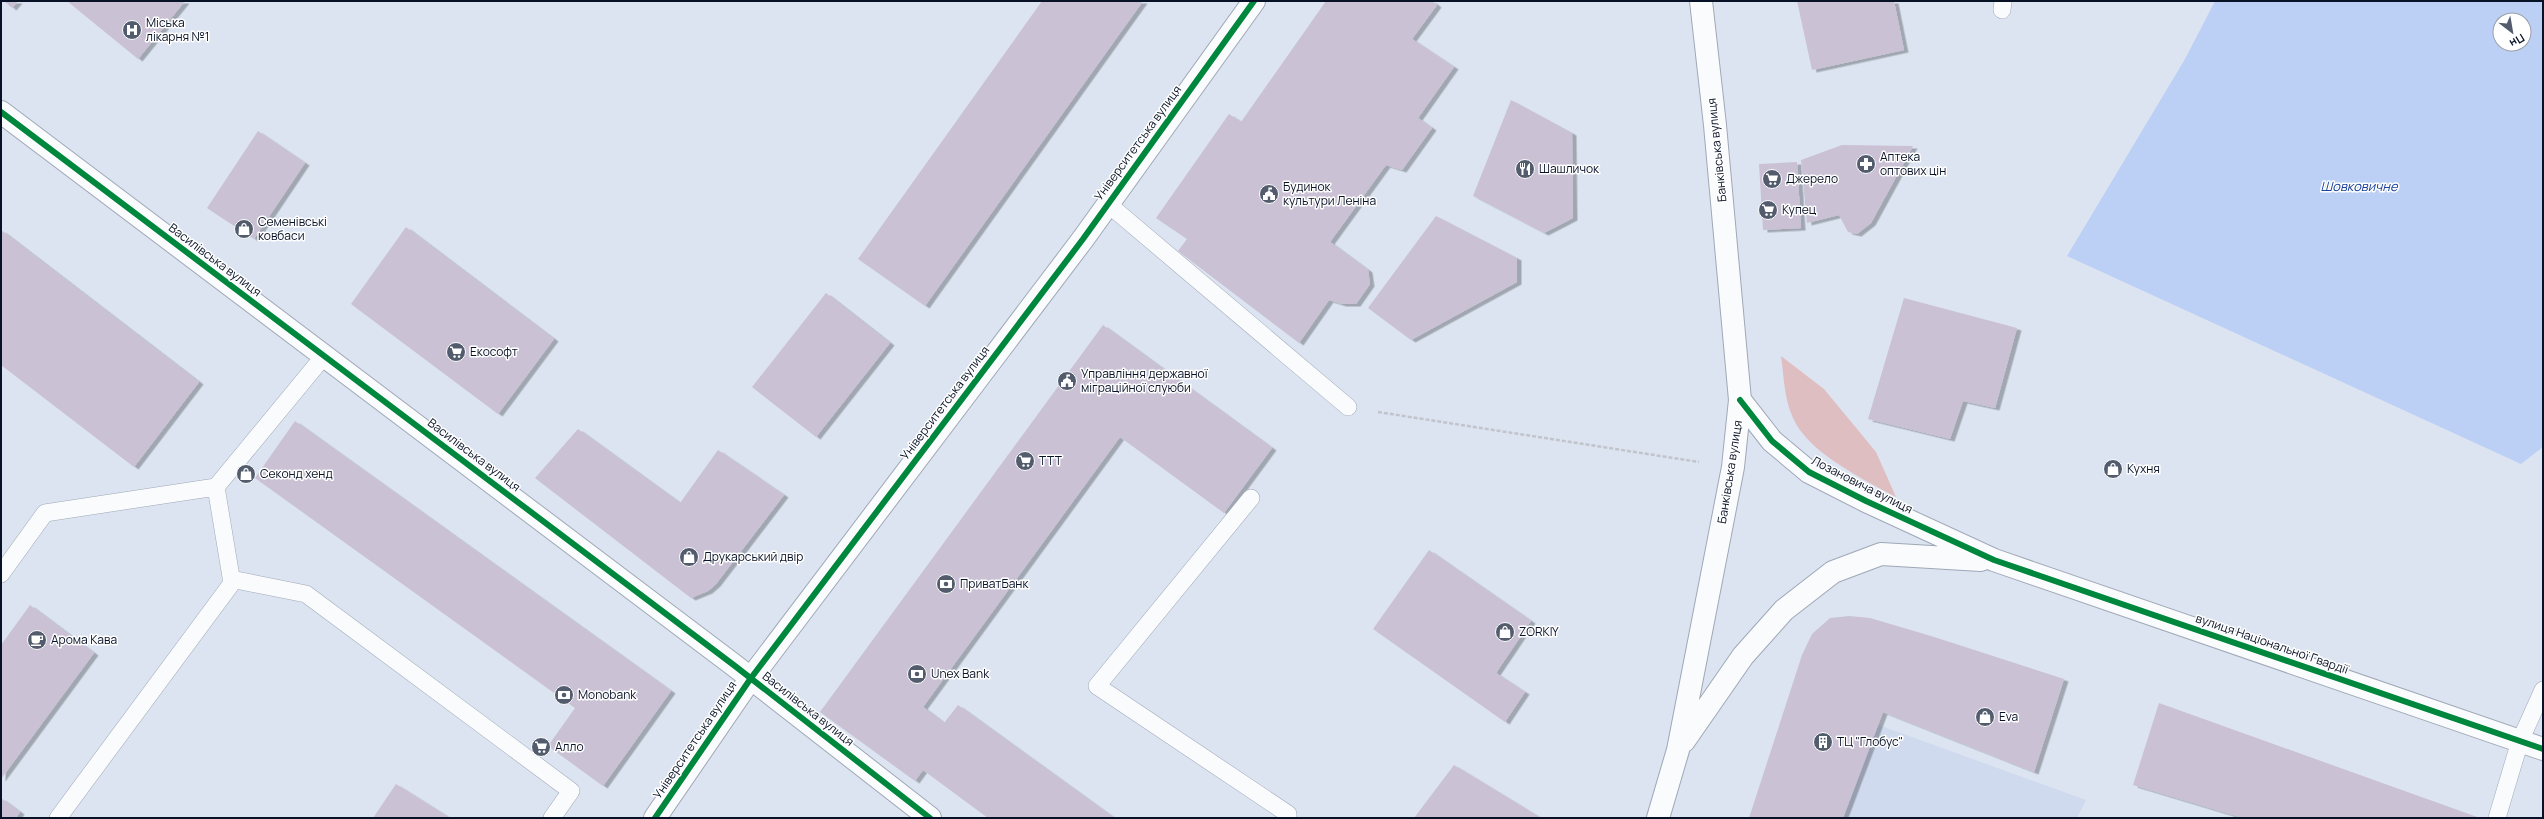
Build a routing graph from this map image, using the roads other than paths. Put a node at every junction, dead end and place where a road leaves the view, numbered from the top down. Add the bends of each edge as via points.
1 (1254, 1) edge
2 (1701, 1) edge
3 (1, 112) edge
4 (1108, 204) junction
5 (324, 356) junction
6 (1740, 400) junction
7 (1348, 407) road end
8 (216, 487) junction
9 (1251, 498) dead end
10 (1994, 560) junction
11 (1, 574) edge
12 (231, 579) junction
13 (751, 678) junction
14 (2543, 690) edge
15 (2520, 741) junction
16 (2543, 749) edge
17 (1678, 750) junction
18 (58, 818) edge
19 (552, 818) edge
20 (655, 818) edge
21 (930, 818) edge
22 (1288, 818) edge
23 (1658, 818) edge
24 (2496, 818) edge

1 - 4 street, Університетська вулиця
2 - 6 street, Банківська вулиця via 1716,132
3 - 5 street, Василівська вулиця
4 - 7 lane
4 - 13 street, Університетська вулиця
5 - 8 lane
5 - 13 street, Василівська вулиця
6 - 10 street, Лозановича вулиця via 1772,441 1809,472 1866,502
6 - 17 street, Банківська вулиця via 1733,467
8 - 11 lane via 45,513
8 - 12 lane
9 - 22 lane via 1097,686 1288,814
10 - 15 street, вулиця Національної Гвардії
10 - 17 street via 1881,554 1834,572 1784,610 1743,656
12 - 18 lane via 232,583
12 - 19 lane via 306,594 571,792
13 - 20 street, Університетська вулиця
13 - 21 street, Василівська вулиця
14 - 15 lane
15 - 16 street, вулиця Національної Гвардії
15 - 24 lane
17 - 23 street, Банківська вулиця

